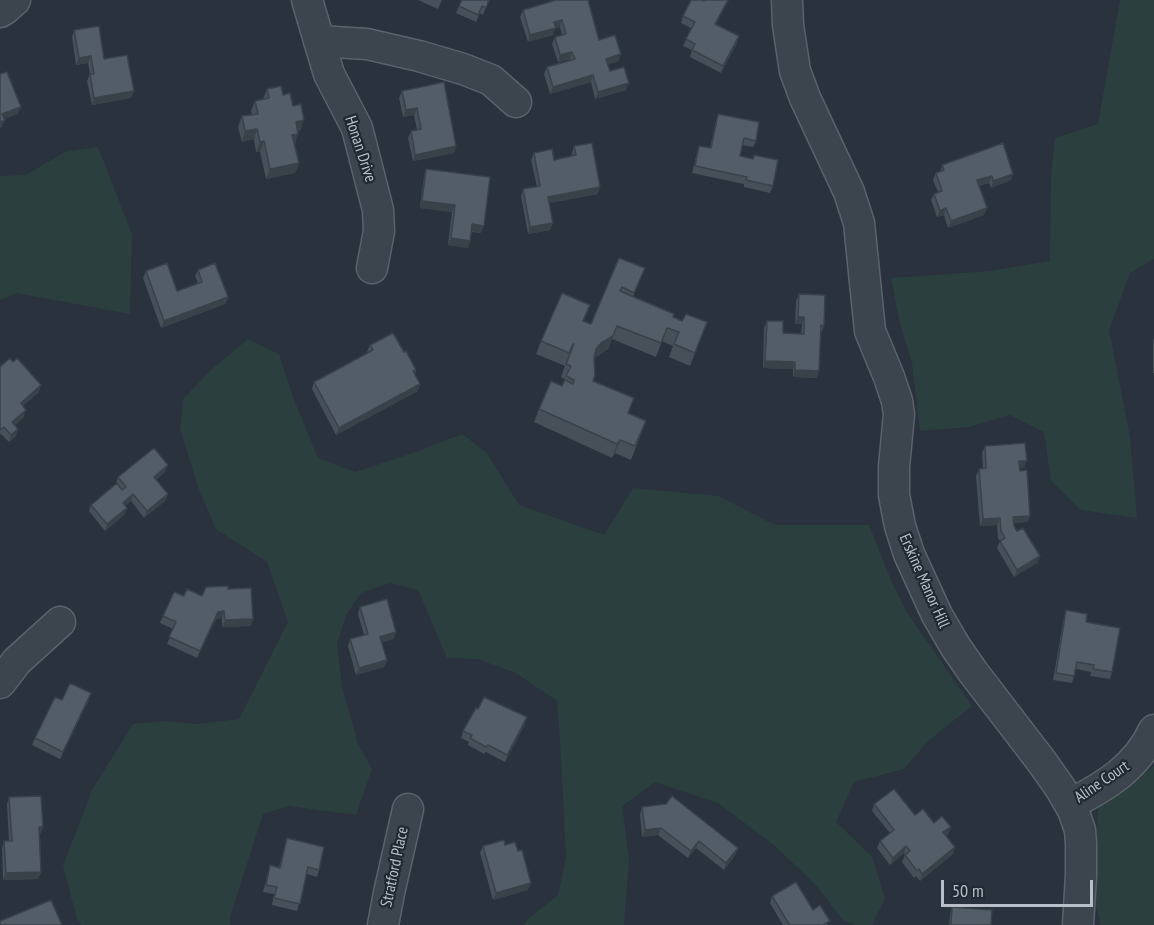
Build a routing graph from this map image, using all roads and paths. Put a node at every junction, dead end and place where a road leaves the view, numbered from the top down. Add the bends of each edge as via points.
1 (15, 0) edge
2 (307, 0) edge
3 (787, 0) edge
4 (0, 12) edge
5 (319, 41) junction
6 (516, 102) dead end
7 (372, 268) dead end
8 (60, 622) dead end
9 (0, 683) edge
10 (1154, 730) edge
11 (1070, 804) junction
12 (408, 810) dead end
13 (383, 925) edge
14 (1078, 925) edge

1 - 4 street
2 - 5 street, Honan Drive
3 - 11 street, Erskine Manor Hill via 795,71 859,223 870,331 899,414 894,495 909,554 955,646
5 - 6 street via 367,44 463,69 491,80
5 - 7 street, Honan Drive via 329,74 357,128 378,210 379,231
8 - 9 street via 17,661
10 - 11 street, Aline Court via 1133,763
11 - 14 street, Erskine Manor Hill via 1081,844
12 - 13 street, Stratford Place

